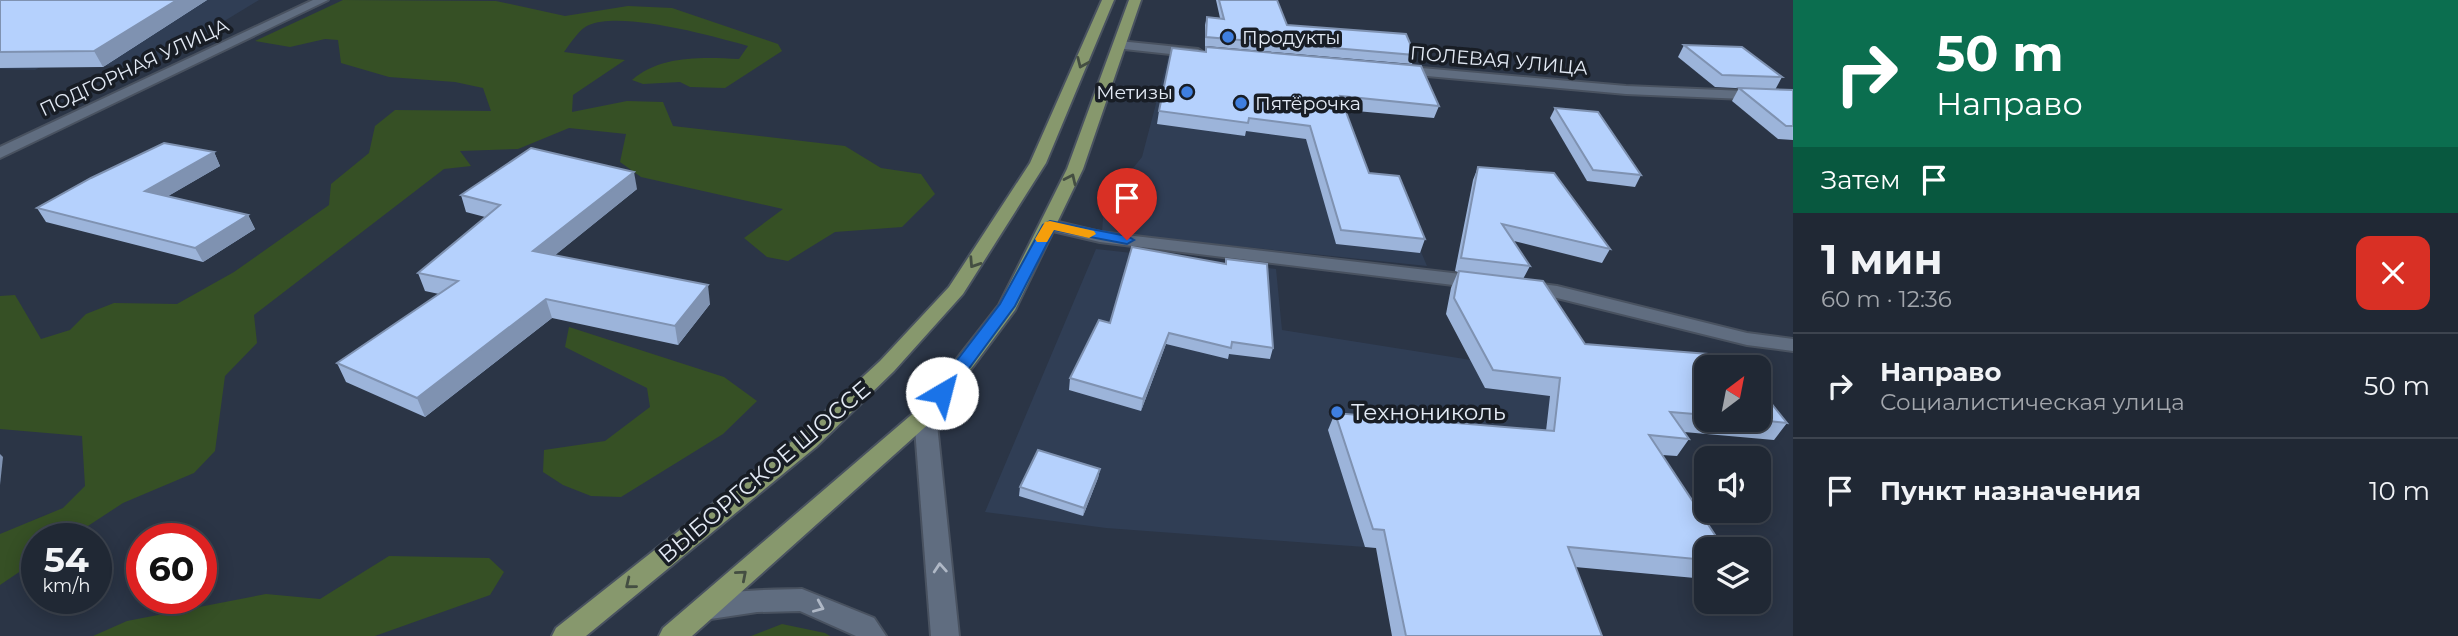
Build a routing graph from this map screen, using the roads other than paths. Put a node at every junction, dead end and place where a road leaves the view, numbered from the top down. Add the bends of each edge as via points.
1 (323, 0) edge
2 (1108, 0) edge
3 (1135, 0) edge
4 (1119, 45) junction
5 (1219, 55) edge
6 (1382, 69) edge
7 (1793, 97) edge
8 (0, 153) edge
9 (1050, 225) junction
10 (1793, 345) edge
11 (925, 415) junction
12 (704, 608) junction
13 (566, 636) edge
14 (673, 636) edge
15 (872, 636) edge
16 (945, 636) edge

1 - 8 street, ПОДГОРНАЯ УЛИЦА
2 -> 13 main road, ВЫБОРГСКОЕ ШОССЕ via 1038,163 956,290 887,366 808,441
3 - 4 main road
4 - 5 street
9 -> 4 main road
6 - 7 street, ПОЛЕВАЯ УЛИЦА via 1626,90
9 - 10 street via 1100,237 1557,292 1747,339
9 - 11 main road via 1008,306
12 -> 11 main road
16 -> 11 street
12 - 14 main road
12 -> 15 street via 802,600 864,626

